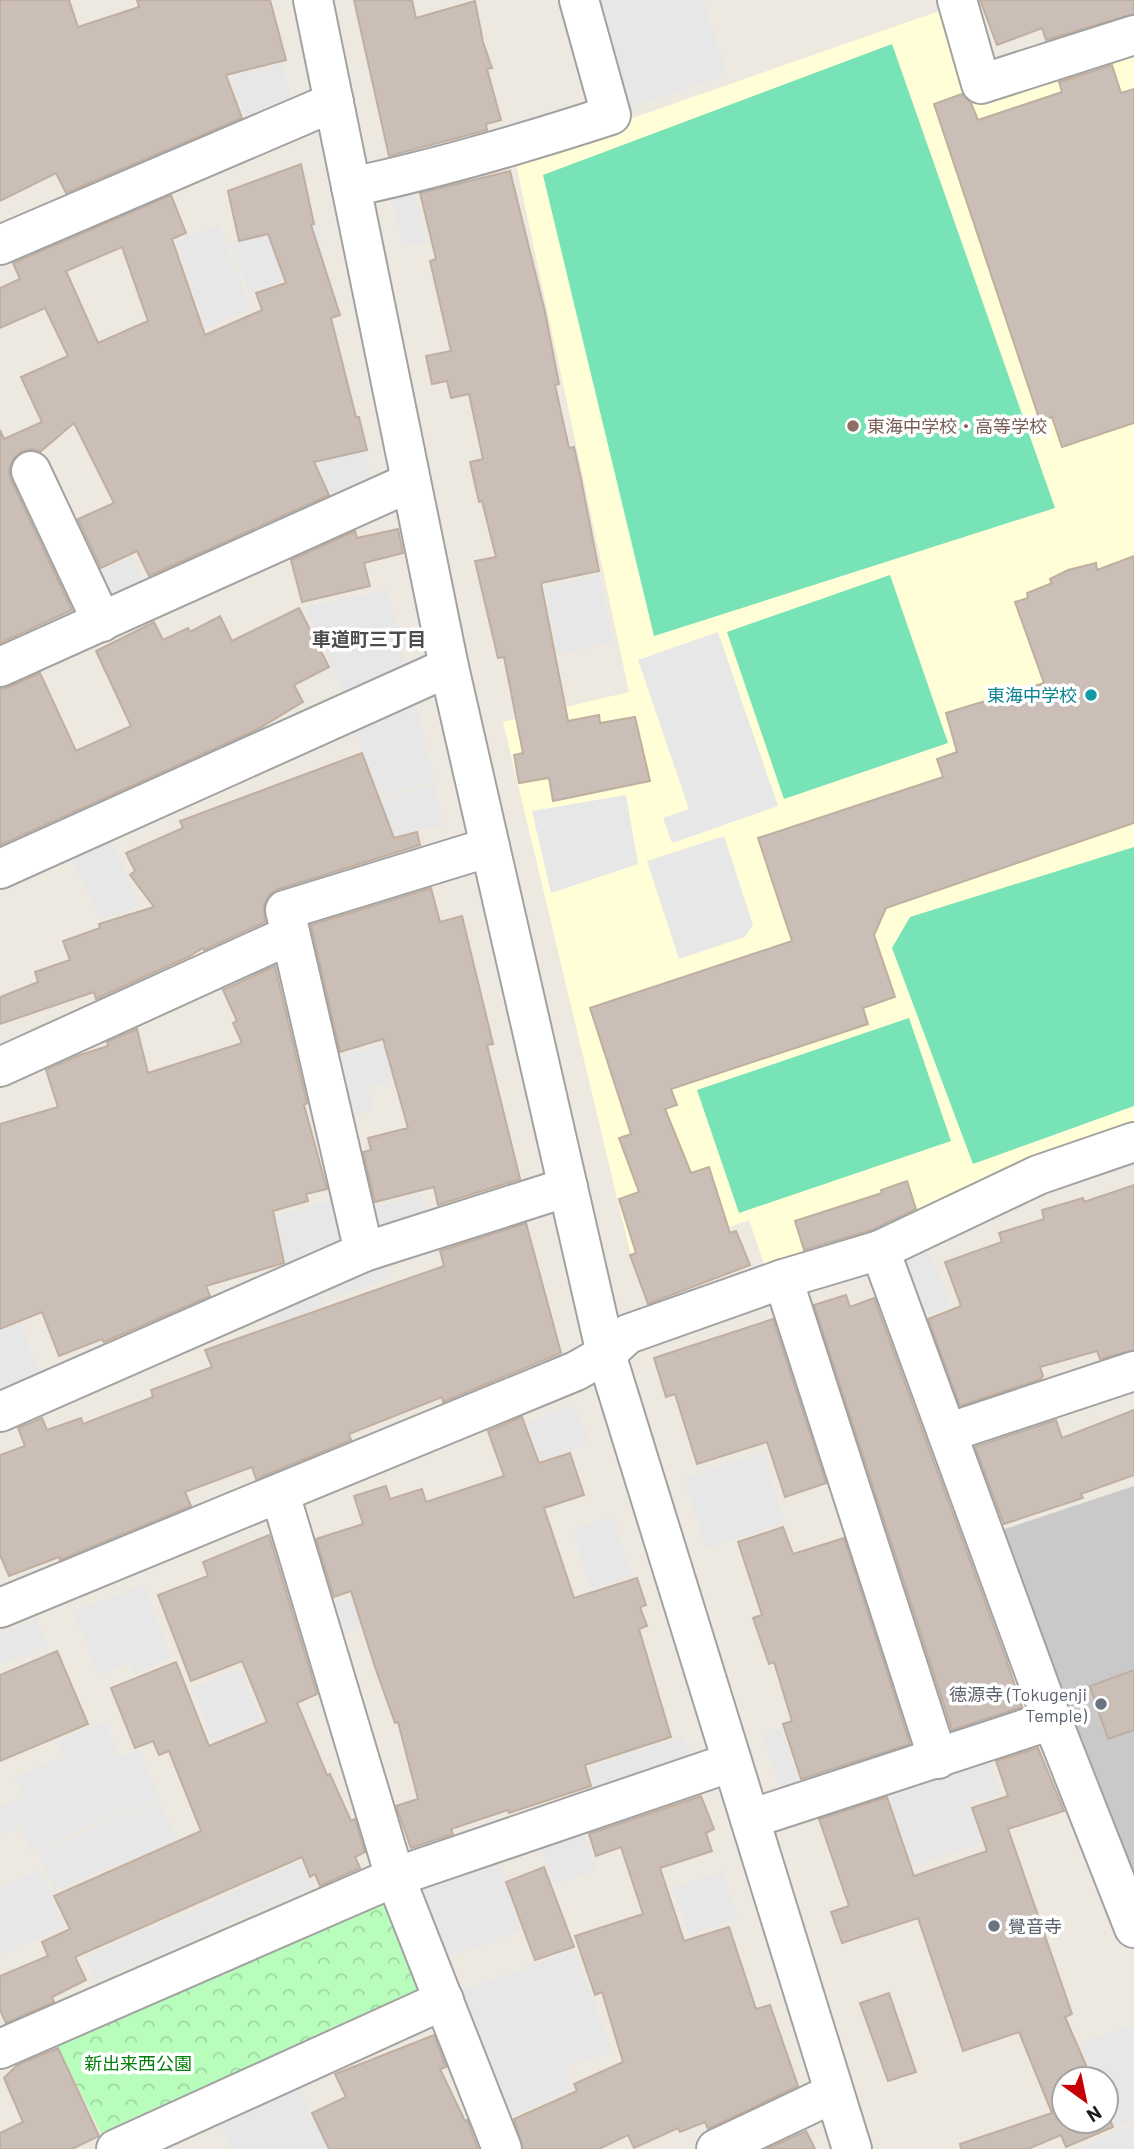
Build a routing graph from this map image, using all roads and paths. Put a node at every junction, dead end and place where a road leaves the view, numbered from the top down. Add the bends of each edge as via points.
1 (313, 0) edge
2 (579, 0) edge
3 (957, 0) edge
4 (1134, 35) edge
5 (334, 102) junction
6 (351, 187) junction
7 (0, 245) edge
8 (31, 471) dead end
9 (411, 482) junction
10 (102, 621) junction
11 (0, 667) edge
12 (449, 667) junction
13 (490, 847) junction
14 (0, 869) edge
15 (290, 935) junction
16 (0, 1068) edge
17 (1134, 1142) edge
18 (568, 1187) junction
19 (880, 1250) junction
20 (364, 1252) junction
21 (783, 1279) junction
22 (606, 1354) junction
23 (1134, 1371) edge
24 (0, 1412) edge
25 (947, 1433) junction
26 (280, 1494) junction
27 (0, 1608) edge
28 (1052, 1720) junction
29 (938, 1759) junction
30 (732, 1762) junction
31 (750, 1819) junction
32 (395, 1877) junction
33 (1134, 1928) edge
34 (444, 2000) junction
35 (0, 2049) edge
36 (834, 2093) junction
37 (116, 2149) edge
38 (502, 2149) edge
39 (716, 2149) edge
40 (852, 2149) edge

1 - 5 street
2 - 6 street via 611,116 433,170
3 - 4 street via 981,84
5 - 6 street
5 - 7 street
6 - 9 street
8 - 10 street
9 - 10 street
9 - 12 street
10 - 11 street
12 - 13 street
12 - 14 street
13 - 15 street via 285,910
13 - 18 street
15 - 16 street
15 - 20 street
17 - 19 street via 1038,1175
18 - 20 street
18 - 22 street
19 - 21 street
19 - 25 street
20 - 24 street
21 - 22 street via 628,1334
21 - 29 street
22 - 26 street via 576,1371
22 - 30 street
23 - 25 street
25 - 28 street
26 - 27 street
26 - 32 street
28 - 29 street
28 - 33 street
29 - 31 street
30 - 31 street
30 - 32 street
31 - 36 street
32 - 34 street
32 - 35 street
34 - 37 street
34 - 38 street
36 - 39 street
36 - 40 street

